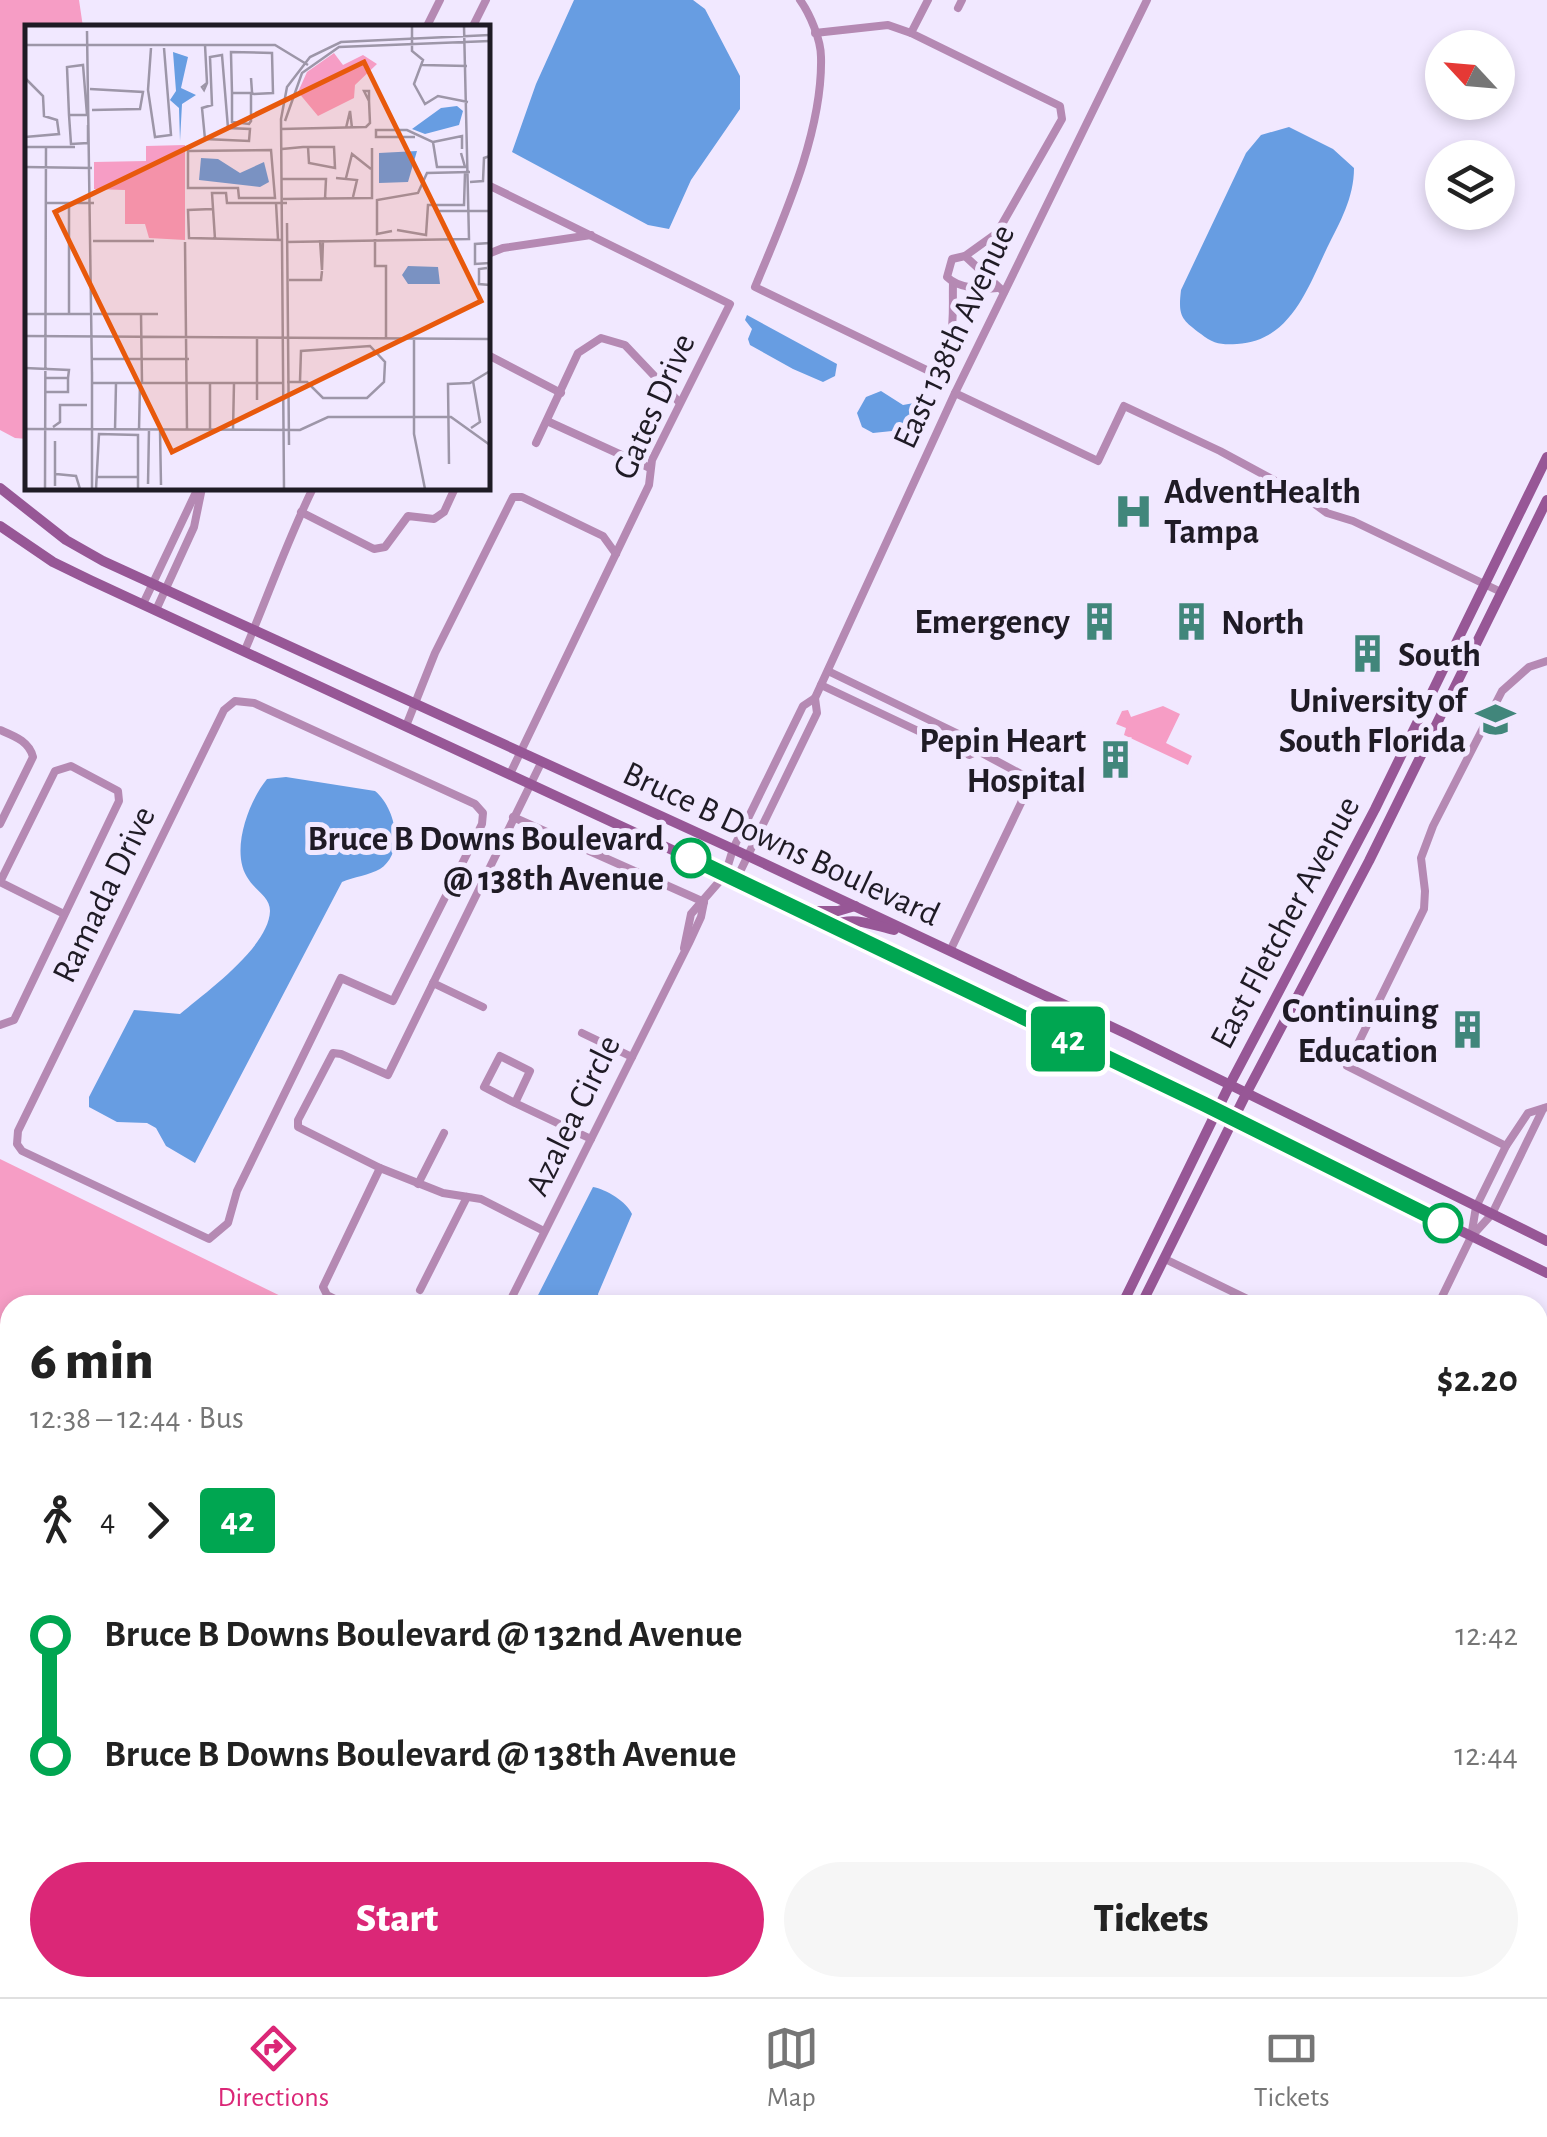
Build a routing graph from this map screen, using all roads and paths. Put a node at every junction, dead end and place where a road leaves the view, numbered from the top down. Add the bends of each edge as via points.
1 (440, 0) edge
2 (486, 0) edge
3 (800, 0) edge
4 (928, 0) edge
5 (1147, 0) edge
6 (428, 25) edge
7 (474, 25) edge
8 (815, 33) junction
9 (911, 33) junction
10 (490, 187) edge
11 (591, 235) junction
12 (490, 253) edge
13 (964, 256) junction
14 (954, 283) junction
15 (1000, 290) junction
16 (490, 356) edge
17 (560, 393) junction
18 (956, 393) junction
19 (679, 402) junction
20 (548, 420) junction
21 (536, 443) dead end
22 (1547, 457) edge
23 (650, 468) junction
24 (0, 488) edge
25 (199, 490) edge
26 (200, 490) edge
27 (312, 490) edge
28 (454, 490) edge
29 (1547, 500) edge
30 (301, 512) junction
31 (0, 526) edge
32 (616, 554) junction
33 (154, 584) junction
34 (1485, 584) junction
35 (166, 590) junction
36 (1501, 592) junction
37 (143, 604) junction
38 (156, 610) junction
39 (254, 629) junction
40 (245, 650) junction
41 (1547, 662) edge
42 (828, 671) junction
43 (821, 685) junction
44 (816, 698) junction
45 (412, 704) junction
46 (406, 726) junction
47 (0, 730) edge
48 (1432, 735) junction
49 (520, 751) junction
50 (978, 751) junction
51 (1470, 752) junction
52 (378, 759) joint
53 (542, 761) junction
54 (510, 774) junction
55 (530, 783) junction
56 (514, 818) junction
57 (0, 824) edge
58 (733, 849) junction
59 (748, 856) junction
60 (731, 878) junction
61 (682, 894) junction
62 (704, 902) junction
63 (855, 906) junction
64 (802, 911) junction
65 (64, 914) junction
66 (691, 914) junction
67 (834, 926) junction
68 (924, 939) junction
69 (684, 948) junction
70 (950, 951) junction
71 (433, 983) junction
72 (482, 1007) dead end
73 (0, 1026) edge
74 (582, 1032) dead end
75 (632, 1057) junction
76 (1229, 1086) junction
77 (1246, 1094) junction
78 (515, 1103) junction
79 (1545, 1108) edge
80 (1216, 1110) junction
81 (1234, 1120) junction
82 (444, 1133) dead end
83 (591, 1139) junction
84 (1506, 1146) junction
85 (380, 1168) junction
86 (418, 1184) junction
87 (466, 1197) junction
88 (1476, 1207) junction
89 (1492, 1214) junction
90 (544, 1231) junction
91 (1471, 1237) junction
92 (1547, 1241) edge
93 (1164, 1259) junction
94 (1547, 1272) edge
95 (420, 1290) dead end
96 (326, 1295) edge
97 (513, 1295) edge
98 (1127, 1295) edge
99 (1146, 1295) edge
100 (1239, 1295) edge
101 (1443, 1295) edge

1 - 6 street
2 - 7 street
3 - 8 street
4 - 9 street
5 - 15 street, East 138th Avenue
8 - 9 street via 888,25
8 - 14 street via 822,55 814,115 795,191 755,287 931,372 954,324
9 - 13 street via 1060,106 1062,118 1008,218
10 - 11 street, Gates Drive
11 - 12 street
11 - 19 street, Gates Drive via 730,304
13 - 14 street via 946,270
13 - 15 street
14 - 15 street
15 - 18 street, East 138th Avenue
16 - 17 street
17 - 19 street via 578,353 612,339
17 - 20 street
18 - 34 street via 1098,462 1124,406 1327,513
18 - 42 street, East 138th Avenue
19 - 23 street, Gates Drive
20 - 21 street
20 - 23 street
22 - 34 main road, East Fletcher Avenue
23 - 32 street, Gates Drive
24 - 33 main road, Bruce B Downs Boulevard via 66,540
25 - 33 street
26 - 35 street via 194,527
27 - 30 street
28 - 30 street via 444,512 408,516 385,546 374,549
29 - 36 main road, East Fletcher Avenue
30 - 39 street
31 - 37 main road, Bruce B Downs Boulevard via 53,562
32 - 45 street via 603,536 514,497
32 - 49 street, Gates Drive
33 - 35 main road, Bruce B Downs Boulevard
33 - 37 street
34 - 36 street
34 - 76 main road, East Fletcher Avenue
35 - 38 street
35 - 39 main road, Bruce B Downs Boulevard
36 - 48 main road, East Fletcher Avenue
37 - 38 main road, Bruce B Downs Boulevard
38 - 40 main road, Bruce B Downs Boulevard
39 - 40 street
39 - 45 main road, Bruce B Downs Boulevard
40 - 46 main road, Bruce B Downs Boulevard
41 - 51 street via 1502,691
42 - 43 street, East 138th Avenue
42 - 50 street via 975,742
43 - 44 street, East 138th Avenue
43 - 50 street via 969,755
44 - 58 street, East 138th Avenue via 803,706
44 - 59 street, East 138th Avenue via 817,713
45 - 46 street
45 - 49 main road, Bruce B Downs Boulevard
46 - 54 main road, Bruce B Downs Boulevard
47 - 57 street via 23,741 32,757
48 - 51 street
48 - 77 main road, East Fletcher Avenue
49 - 53 main road, Bruce B Downs Boulevard
49 - 54 street, Gates Drive
50 - 70 street via 1032,780
51 - 84 street via 1421,858 1426,891 1420,920 1348,1066
52 - 52 street, Ramada Drive via 254,703 235,701 224,710 23,1119 22,1150 210,1239 219,1233 341,978 393,1002 482,824 475,804
53 - 55 street
53 - 58 main road, Bruce B Downs Boulevard
54 - 55 main road, Bruce B Downs Boulevard
55 - 56 street
55 - 60 main road, Bruce B Downs Boulevard
56 - 61 street
56 - 71 street
58 - 59 main road, Bruce B Downs Boulevard
58 - 60 street, East 138th Avenue
59 - 60 street, East 138th Avenue
59 - 63 main road, Bruce B Downs Boulevard
60 - 62 street, Azalea Circle
60 - 64 main road, Bruce B Downs Boulevard
61 - 62 street
61 - 66 street
62 - 66 street, Azalea Circle
62 - 69 street, Azalea Circle
63 - 64 main road
63 - 68 main road, Bruce B Downs Boulevard
64 - 67 main road, Bruce B Downs Boulevard
65 - 65 street via 0,882 54,771 70,766 110,785 119,801
65 - 73 street via 14,1020
66 - 69 street, Azalea Circle
67 - 68 main road via 858,920
67 - 80 main road, Bruce B Downs Boulevard
68 - 70 main road, Bruce B Downs Boulevard
69 - 75 street, Azalea Circle
70 - 76 main road, Bruce B Downs Boulevard
71 - 72 street
71 - 85 street via 388,1076 333,1053 298,1120 306,1134
74 - 75 street
75 - 83 street, Azalea Circle
76 - 77 main road, Bruce B Downs Boulevard
76 - 80 main road, East Fletcher Avenue
77 - 81 main road, East Fletcher Avenue
77 - 88 main road, Bruce B Downs Boulevard
78 - 78 street via 530,1071 500,1056 484,1087
78 - 83 street
79 - 84 street via 1528,1113
79 - 89 street
80 - 81 main road, Bruce B Downs Boulevard
80 - 98 main road, East Fletcher Avenue
81 - 91 main road, Bruce B Downs Boulevard
81 - 93 main road, East Fletcher Avenue
82 - 86 street
83 - 90 street, Azalea Circle
84 - 88 street
85 - 86 street
85 - 96 street via 323,1286
86 - 87 street
87 - 90 street
87 - 95 street
88 - 89 main road, Bruce B Downs Boulevard
88 - 91 street
89 - 91 street
89 - 92 main road, Bruce B Downs Boulevard
90 - 97 street, Azalea Circle
91 - 94 main road, Bruce B Downs Boulevard
91 - 101 street
93 - 99 main road, East Fletcher Avenue
93 - 100 street

